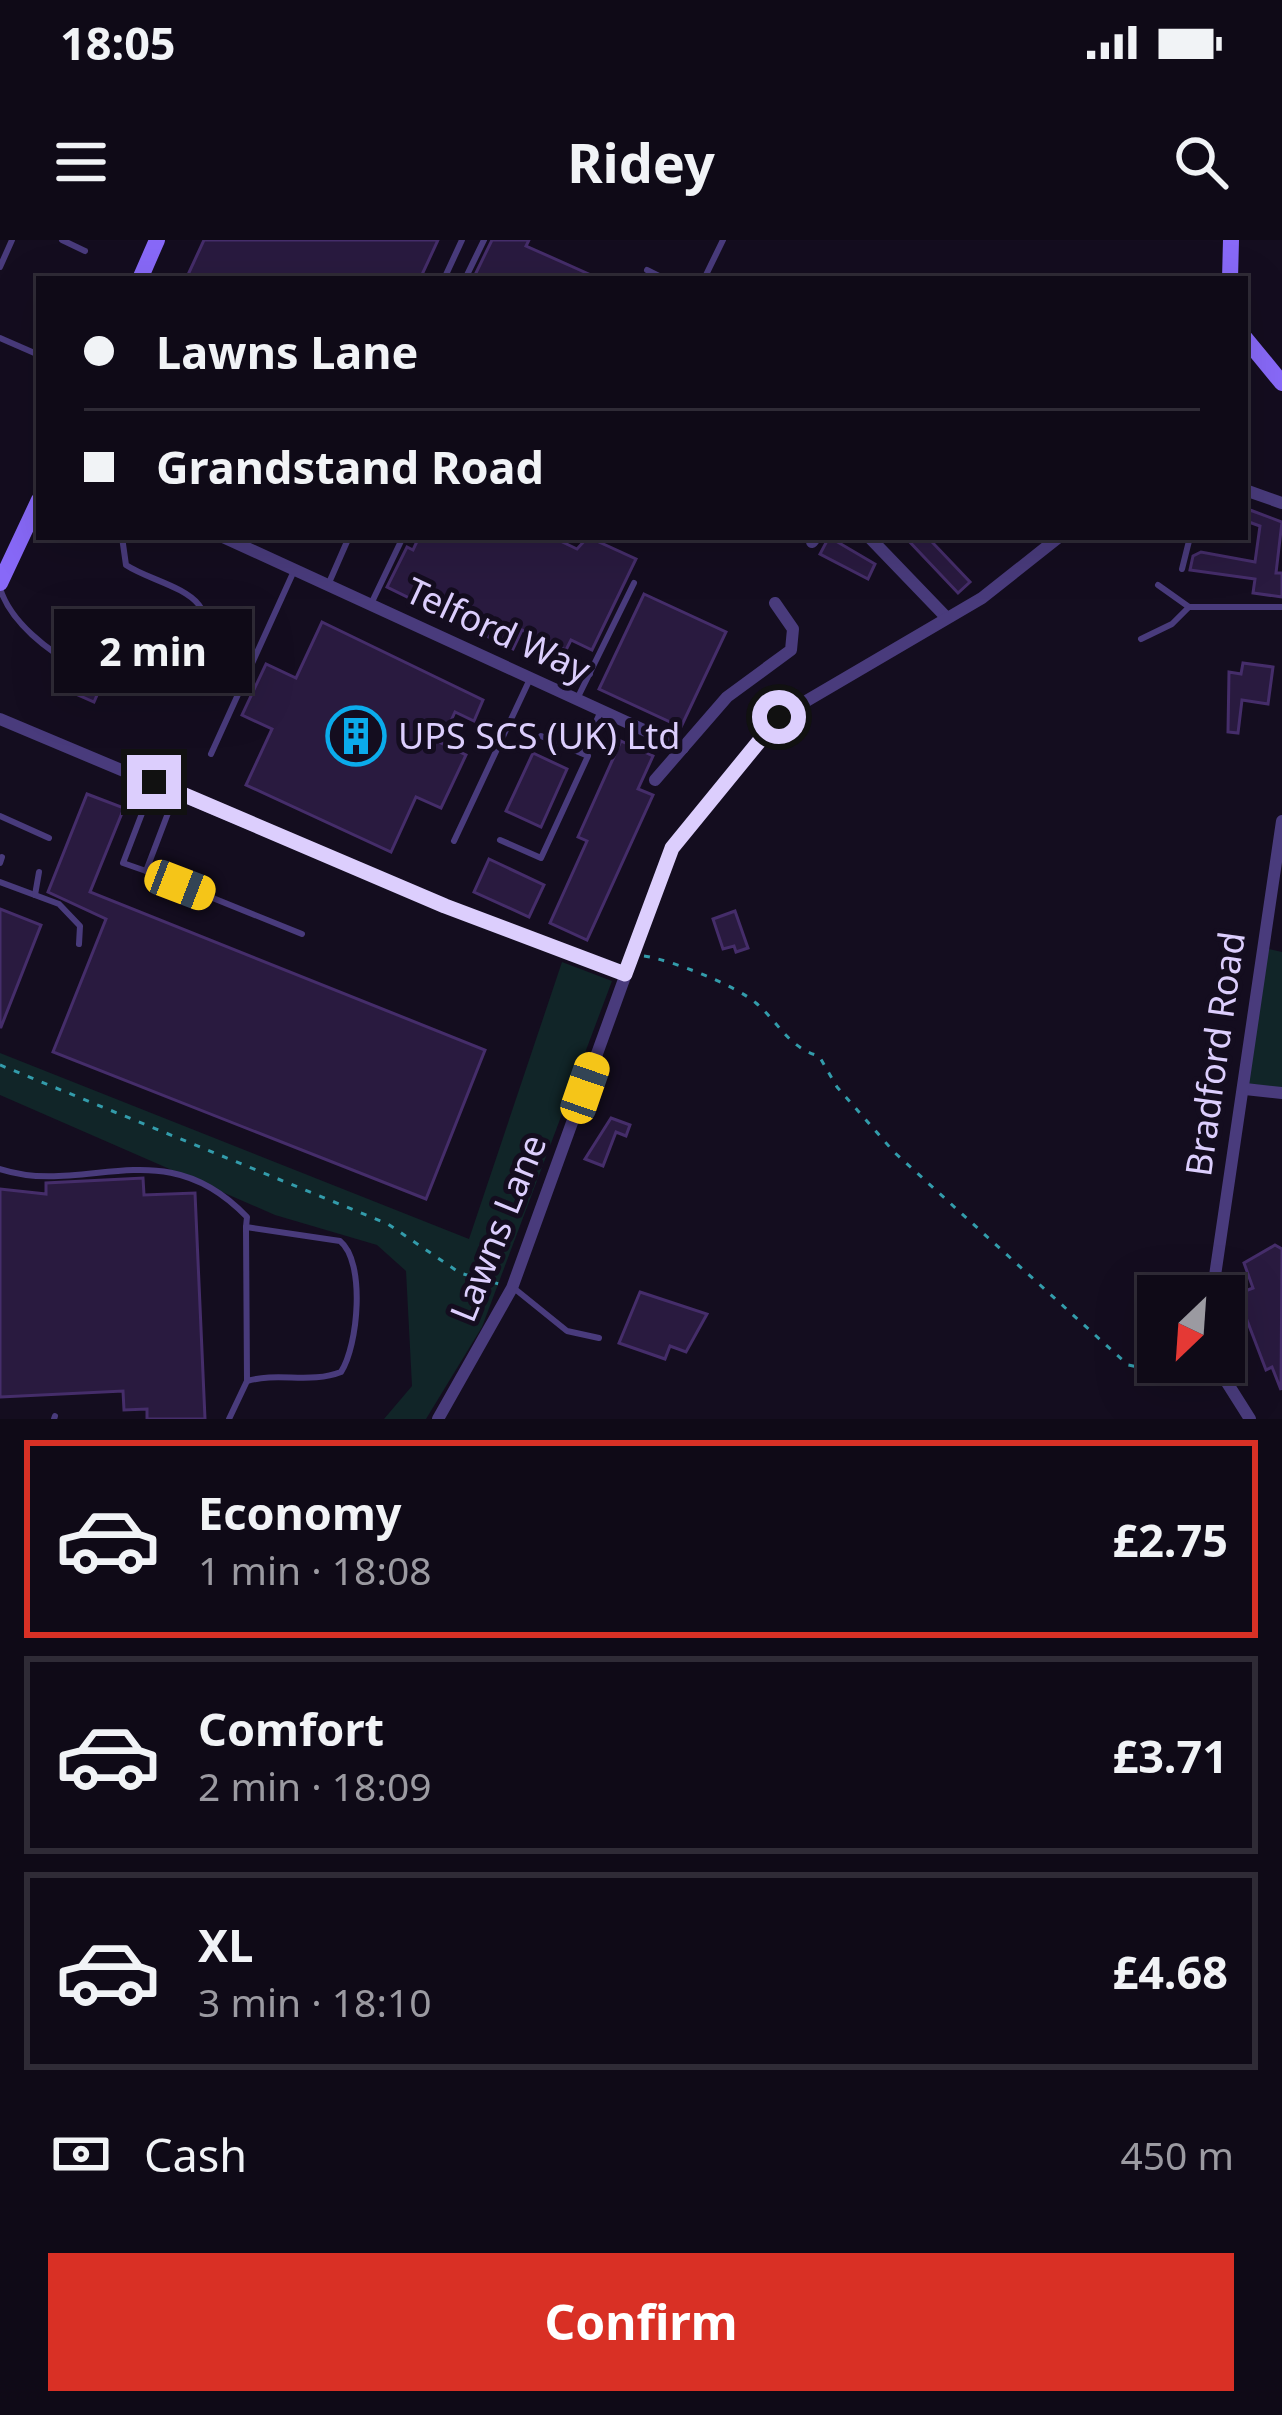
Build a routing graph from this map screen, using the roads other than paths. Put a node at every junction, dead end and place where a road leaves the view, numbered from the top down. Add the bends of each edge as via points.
1 (12, 240) edge
2 (62, 240) edge
3 (157, 240) edge
4 (463, 240) edge
5 (484, 240) edge
6 (723, 240) edge
7 (1231, 240) edge
8 (86, 251) dead end
9 (0, 267) edge
10 (647, 270) dead end
11 (141, 276) edge
12 (445, 276) edge
13 (467, 276) edge
14 (659, 276) edge
15 (705, 276) edge
16 (1230, 276) edge
17 (0, 338) edge
18 (1248, 342) edge
19 (36, 354) edge
20 (1282, 383) edge
21 (1248, 491) edge
22 (1282, 503) edge
23 (29, 509) edge
24 (122, 540) edge
25 (229, 540) edge
26 (349, 540) edge
27 (402, 540) edge
28 (871, 540) edge
29 (1052, 540) edge
30 (1189, 540) edge
31 (1182, 569) dead end
32 (294, 570) junction
33 (634, 583) dead end
34 (0, 585) edge
35 (328, 585) junction
36 (1158, 585) dead end
37 (775, 603) dead end
38 (371, 605) junction
39 (1189, 607) junction
40 (1282, 607) edge
41 (946, 617) junction
42 (1141, 639) dead end
43 (538, 645) dead end
44 (80, 668) dead end
45 (590, 674) junction
46 (530, 678) junction
47 (104, 679) dead end
48 (577, 699) junction
49 (602, 710) junction
50 (0, 719) edge
51 (541, 736) dead end
52 (683, 748) junction
53 (582, 753) junction
54 (211, 754) dead end
55 (655, 780) dead end
56 (154, 782) junction
57 (176, 792) junction
58 (0, 816) edge
59 (1282, 821) edge
60 (49, 838) dead end
61 (500, 840) dead end
62 (454, 841) dead end
63 (1279, 860) edge
64 (146, 871) junction
65 (39, 872) dead end
66 (0, 882) edge
67 (35, 895) junction
68 (302, 934) dead end
69 (79, 944) dead end
70 (1264, 948) junction
71 (1282, 952) edge
72 (625, 974) junction
73 (1245, 1090) junction
74 (1282, 1093) edge
75 (0, 1168) edge
76 (246, 1227) junction
77 (1214, 1275) edge
78 (512, 1288) junction
79 (599, 1339) dead end
80 (247, 1381) junction
81 (1227, 1383) edge
82 (230, 1419) edge
83 (438, 1419) edge
84 (1250, 1419) edge

1 - 9 lane
2 - 8 lane
3 - 11 street
4 - 12 lane
5 - 13 lane
6 - 15 lane
7 - 16 street
10 - 14 lane
17 - 19 lane
18 - 20 street
21 - 22 street
23 - 34 street
24 - 47 lane via 126,565 196,600 211,640 202,657 154,692
25 - 32 street, Telford Way
26 - 35 lane
27 - 38 lane
28 - 41 street
29 - 41 street, Lawns Lane via 1011,579
30 - 31 lane
32 - 35 street, Telford Way
32 - 54 lane
33 - 45 lane
34 - 44 lane via 4,603 27,629
35 - 38 street, Telford Way
36 - 39 lane
37 - 52 street via 794,628 791,650 727,697
38 - 46 street, Telford Way
39 - 40 lane
39 - 42 lane
41 - 72 street, Lawns Lane via 779,717 672,848
43 - 45 lane
45 - 48 lane
46 - 48 street, Telford Way
46 - 62 lane
48 - 49 street, Telford Way
49 - 52 street, Telford Way
49 - 53 lane
50 - 56 street
51 - 53 lane
52 - 55 street
53 - 61 lane via 588,756 541,858
56 - 57 street
56 - 64 lane via 123,863
57 - 64 lane
57 - 72 street
58 - 60 lane
59 - 63 street, Bradford Road
63 - 70 street, Bradford Road
64 - 68 lane
65 - 67 lane
66 - 67 lane
67 - 69 lane via 71,915
70 - 71 street
70 - 73 street, Bradford Road
72 - 78 street, Lawns Lane
73 - 74 street
73 - 77 street, Bradford Road
75 - 76 lane via 179,1174 228,1199 247,1217
76 - 80 lane
76 - 80 lane via 340,1241 352,1259 356,1317 356,1341 341,1372
78 - 79 lane via 567,1331
78 - 83 street, Lawns Lane
80 - 82 lane
81 - 84 street

